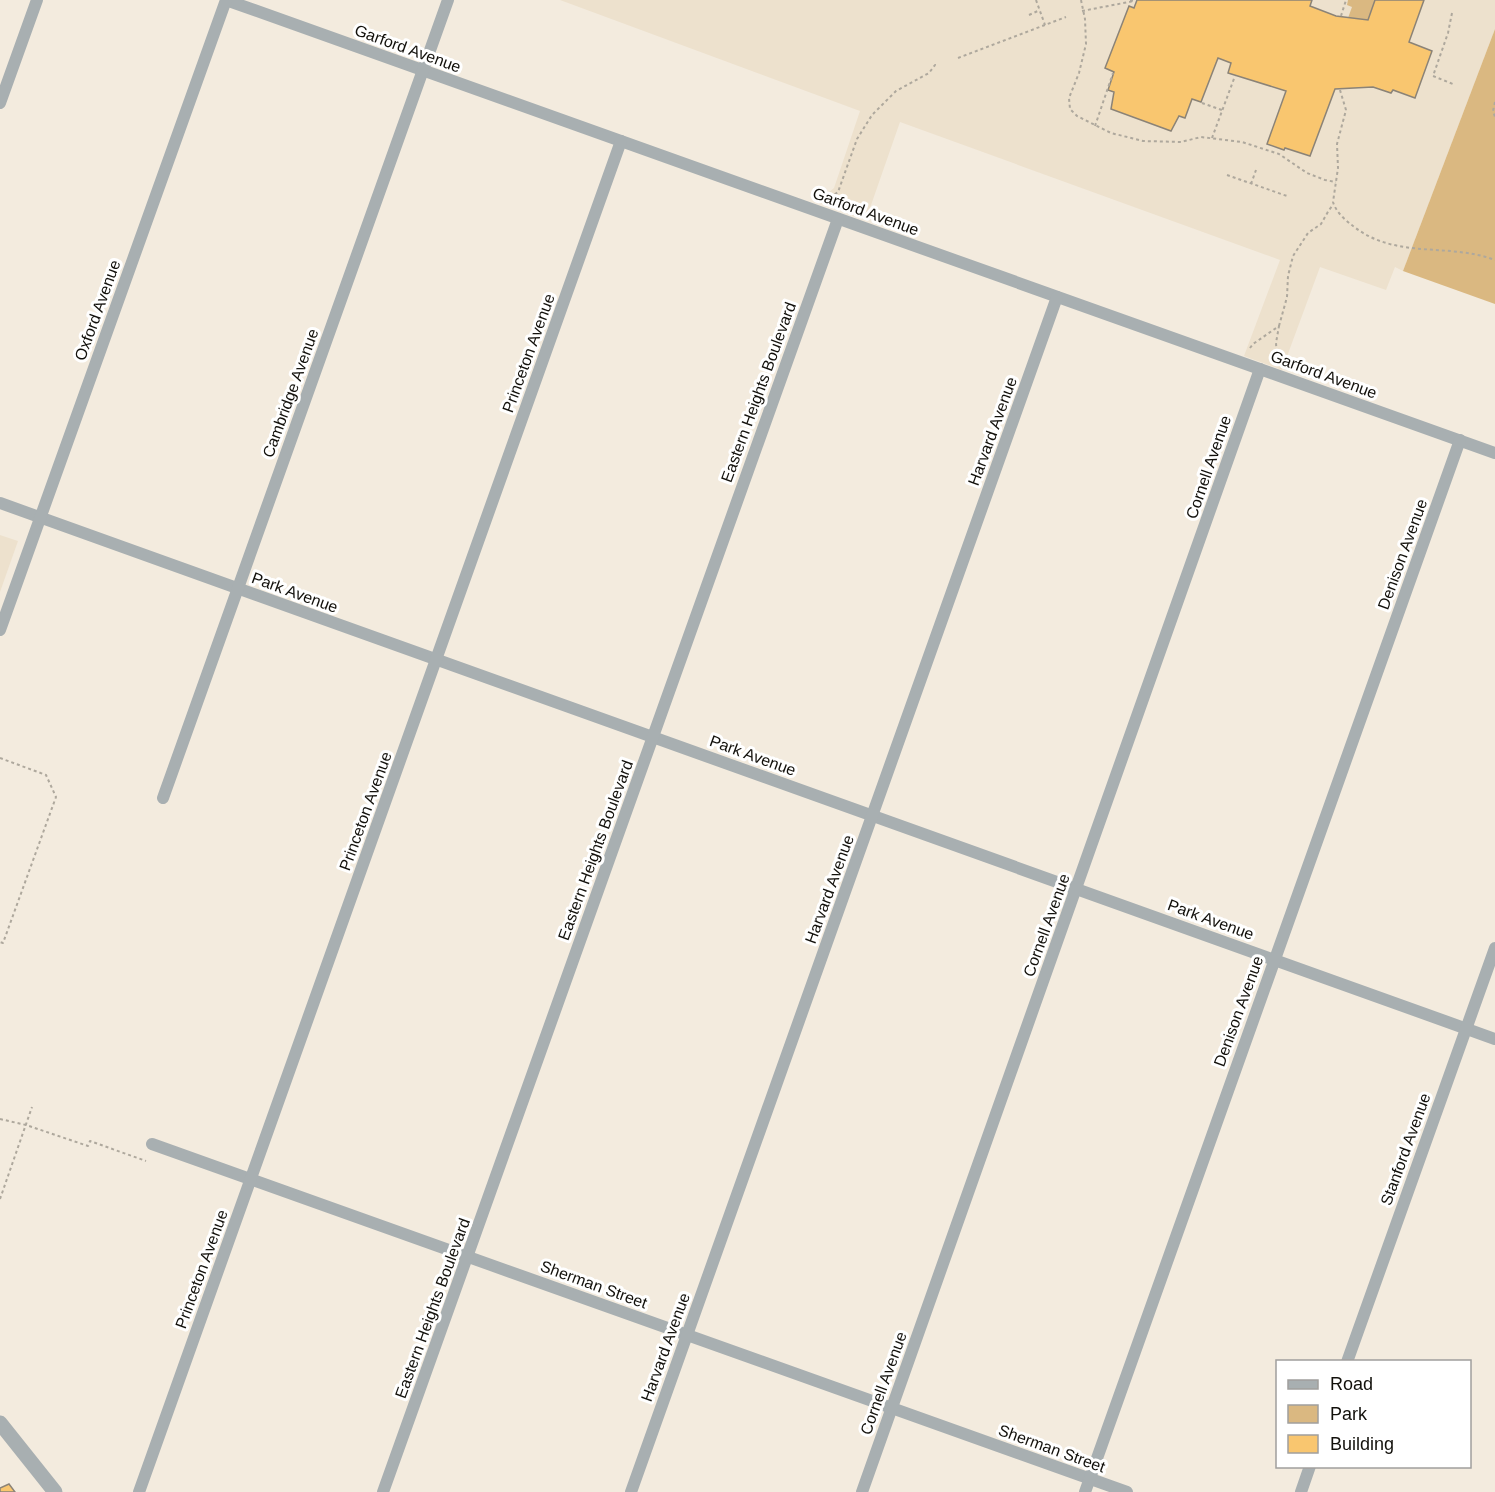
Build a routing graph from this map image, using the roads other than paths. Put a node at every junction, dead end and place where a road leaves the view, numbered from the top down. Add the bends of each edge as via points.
1 (37, 0) edge
2 (226, 0) edge
3 (448, 0) edge
4 (423, 70) junction
5 (0, 103) edge
6 (621, 141) junction
7 (838, 219) junction
8 (1058, 297) junction
9 (1260, 369) junction
10 (1460, 440) junction
11 (1495, 453) edge
12 (0, 503) edge
13 (41, 517) junction
14 (238, 589) junction
15 (0, 630) edge
16 (436, 660) junction
17 (653, 737) junction
18 (163, 798) dead end
19 (872, 816) junction
20 (1076, 889) junction
21 (1495, 948) edge
22 (1274, 959) junction
23 (1466, 1028) junction
24 (1495, 1039) edge
25 (152, 1144) dead end
26 (251, 1179) junction
27 (468, 1256) junction
28 (687, 1335) junction
29 (1348, 1360) edge
30 (891, 1408) junction
31 (0, 1423) edge
32 (1310, 1468) edge
33 (1089, 1479) junction
34 (55, 1492) edge
35 (139, 1492) edge
36 (383, 1492) edge
37 (631, 1492) edge
38 (862, 1492) edge
39 (1085, 1492) edge
40 (1127, 1492) edge
41 (1300, 1492) edge

1 - 5 street
2 - 4 street, Garford Avenue
2 - 13 street, Oxford Avenue
3 - 4 street, Cambridge Avenue
4 - 6 street, Garford Avenue
4 - 14 street, Cambridge Avenue
6 - 7 street, Garford Avenue
6 - 16 street, Princeton Avenue
7 - 8 street, Garford Avenue
7 - 17 street, Eastern Heights Boulevard
8 - 9 street, Garford Avenue
8 - 19 street, Harvard Avenue
9 - 10 street, Garford Avenue
9 - 20 street, Cornell Avenue
10 - 11 street, Garford Avenue
10 - 22 street, Denison Avenue
12 - 13 street, Park Avenue
13 - 14 street, Park Avenue
13 - 15 street, Oxford Avenue
14 - 16 street, Park Avenue
14 - 18 street, Cambridge Avenue
16 - 17 street, Park Avenue
16 - 26 street, Princeton Avenue
17 - 19 street, Park Avenue
17 - 27 street, Eastern Heights Boulevard
19 - 20 street, Park Avenue
19 - 28 street, Harvard Avenue
20 - 22 street, Park Avenue
20 - 30 street, Cornell Avenue
21 - 23 street, Stanford Avenue
22 - 23 street, Park Avenue
22 - 33 street, Denison Avenue
23 - 24 street, Park Avenue
23 - 29 street, Stanford Avenue
25 - 26 street, Sherman Street
26 - 27 street, Sherman Street
26 - 35 street, Princeton Avenue
27 - 28 street, Sherman Street
27 - 36 street, Eastern Heights Boulevard
28 - 30 street, Sherman Street
28 - 37 street, Harvard Avenue
30 - 33 street, Sherman Street
30 - 38 street, Cornell Avenue
31 - 34 street
32 - 41 street
33 - 39 street, Denison Avenue
33 - 40 street, Sherman Street

